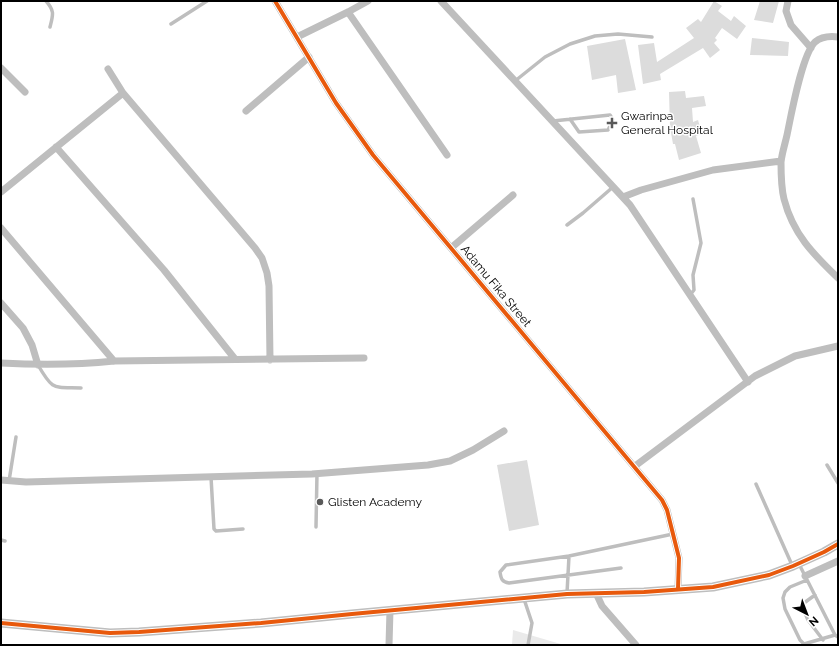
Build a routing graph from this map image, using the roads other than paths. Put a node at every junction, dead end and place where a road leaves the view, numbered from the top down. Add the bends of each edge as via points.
1 (46, 1) edge
2 (207, 1) edge
3 (275, 1) edge
4 (368, 1) edge
5 (441, 1) edge
6 (788, 1) edge
7 (348, 12) junction
8 (171, 24) dead end
9 (50, 27) dead end
10 (297, 37) junction
11 (652, 37) dead end
12 (838, 37) edge
13 (811, 48) junction
14 (308, 57) junction
15 (1, 68) edge
16 (108, 69) dead end
17 (515, 81) junction
18 (25, 92) dead end
19 (123, 93) junction
20 (246, 111) dead end
21 (570, 119) junction
22 (552, 121) junction
23 (56, 147) junction
24 (447, 155) dead end
25 (781, 161) junction
26 (613, 187) junction
27 (1, 192) edge
28 (513, 195) dead end
29 (623, 197) junction
30 (693, 200) dead end
31 (566, 225) dead end
32 (1, 228) edge
33 (451, 248) junction
34 (838, 278) edge
35 (690, 295) junction
36 (1, 303) edge
37 (838, 346) edge
38 (364, 358) dead end
39 (235, 359) junction
40 (270, 360) junction
41 (114, 361) junction
42 (1, 363) edge
43 (38, 365) junction
44 (748, 382) junction
45 (81, 388) dead end
46 (504, 431) dead end
47 (16, 437) dead end
48 (827, 465) dead end
49 (635, 466) junction
50 (317, 473) junction
51 (211, 477) junction
52 (5, 481) edge
53 (838, 483) edge
54 (756, 484) dead end
55 (316, 528) dead end
56 (243, 529) dead end
57 (673, 534) junction
58 (838, 544) edge
59 (569, 556) junction
60 (838, 561) edge
61 (796, 565) junction
62 (621, 568) dead end
63 (568, 574) junction
64 (806, 578) junction
65 (678, 589) junction
66 (596, 593) junction
67 (567, 594) junction
68 (814, 595) junction
69 (524, 598) junction
70 (390, 610) junction
71 (1, 623) edge
72 (837, 636) edge
73 (822, 640) junction
74 (804, 644) edge
75 (389, 645) edge
76 (528, 645) edge
77 (636, 645) edge

1 - 9 lane via 53,12
2 - 8 lane
3 - 10 street, Adamu Fika Street
4 - 7 street
5 - 17 street
6 - 13 street via 786,11 791,25
7 - 10 street
7 - 24 street
10 - 14 street, Adamu Fika Street
11 - 17 lane via 618,34 595,36 570,44 545,57
12 - 13 street via 830,36 816,41
13 - 25 street via 793,104
14 - 20 street
14 - 33 street, Adamu Fika Street via 364,143
15 - 18 street
16 - 19 street
17 - 22 street
19 - 23 street
19 - 40 street via 262,258 269,286
21 - 21 lane via 610,115 613,120 608,130 582,133
21 - 22 lane
22 - 26 street
23 - 27 street
23 - 39 street via 164,270
25 - 29 street via 713,170
25 - 34 street via 784,199 794,226 813,254
26 - 29 street
26 - 31 lane
28 - 33 street
29 - 35 street
30 - 35 lane via 701,244 694,270 694,290
32 - 41 street
33 - 49 street, Adamu Fika Street
35 - 44 street
36 - 43 street via 23,328
37 - 44 street via 795,356
38 - 40 street
39 - 40 street
39 - 41 street
41 - 43 street
42 - 43 street
43 - 45 lane via 46,379 56,387
44 - 49 street
46 - 50 street via 450,461 428,465
47 - 52 lane
48 - 53 lane
49 - 57 street, Adamu Fika Street via 662,500
50 - 51 street
50 - 55 lane
51 - 52 street
51 - 56 lane via 214,529
54 - 61 lane
57 - 59 lane
57 - 65 street, Adamu Fika Street via 679,558
58 - 61 street
59 - 63 lane
59 - 63 lane via 506,565 500,572 501,579 509,583
60 - 64 street
61 - 64 lane
61 - 65 street via 742,582
62 - 63 lane
63 - 67 lane
64 - 68 lane
64 - 74 lane via 790,587 783,598 785,609
65 - 66 street
66 - 67 street
66 - 77 street via 602,606
67 - 69 street
68 - 72 lane
68 - 73 lane via 802,606
69 - 70 street
69 - 76 lane via 532,623
70 - 71 street via 192,629 110,633
70 - 75 street
72 - 73 lane
73 - 74 lane

